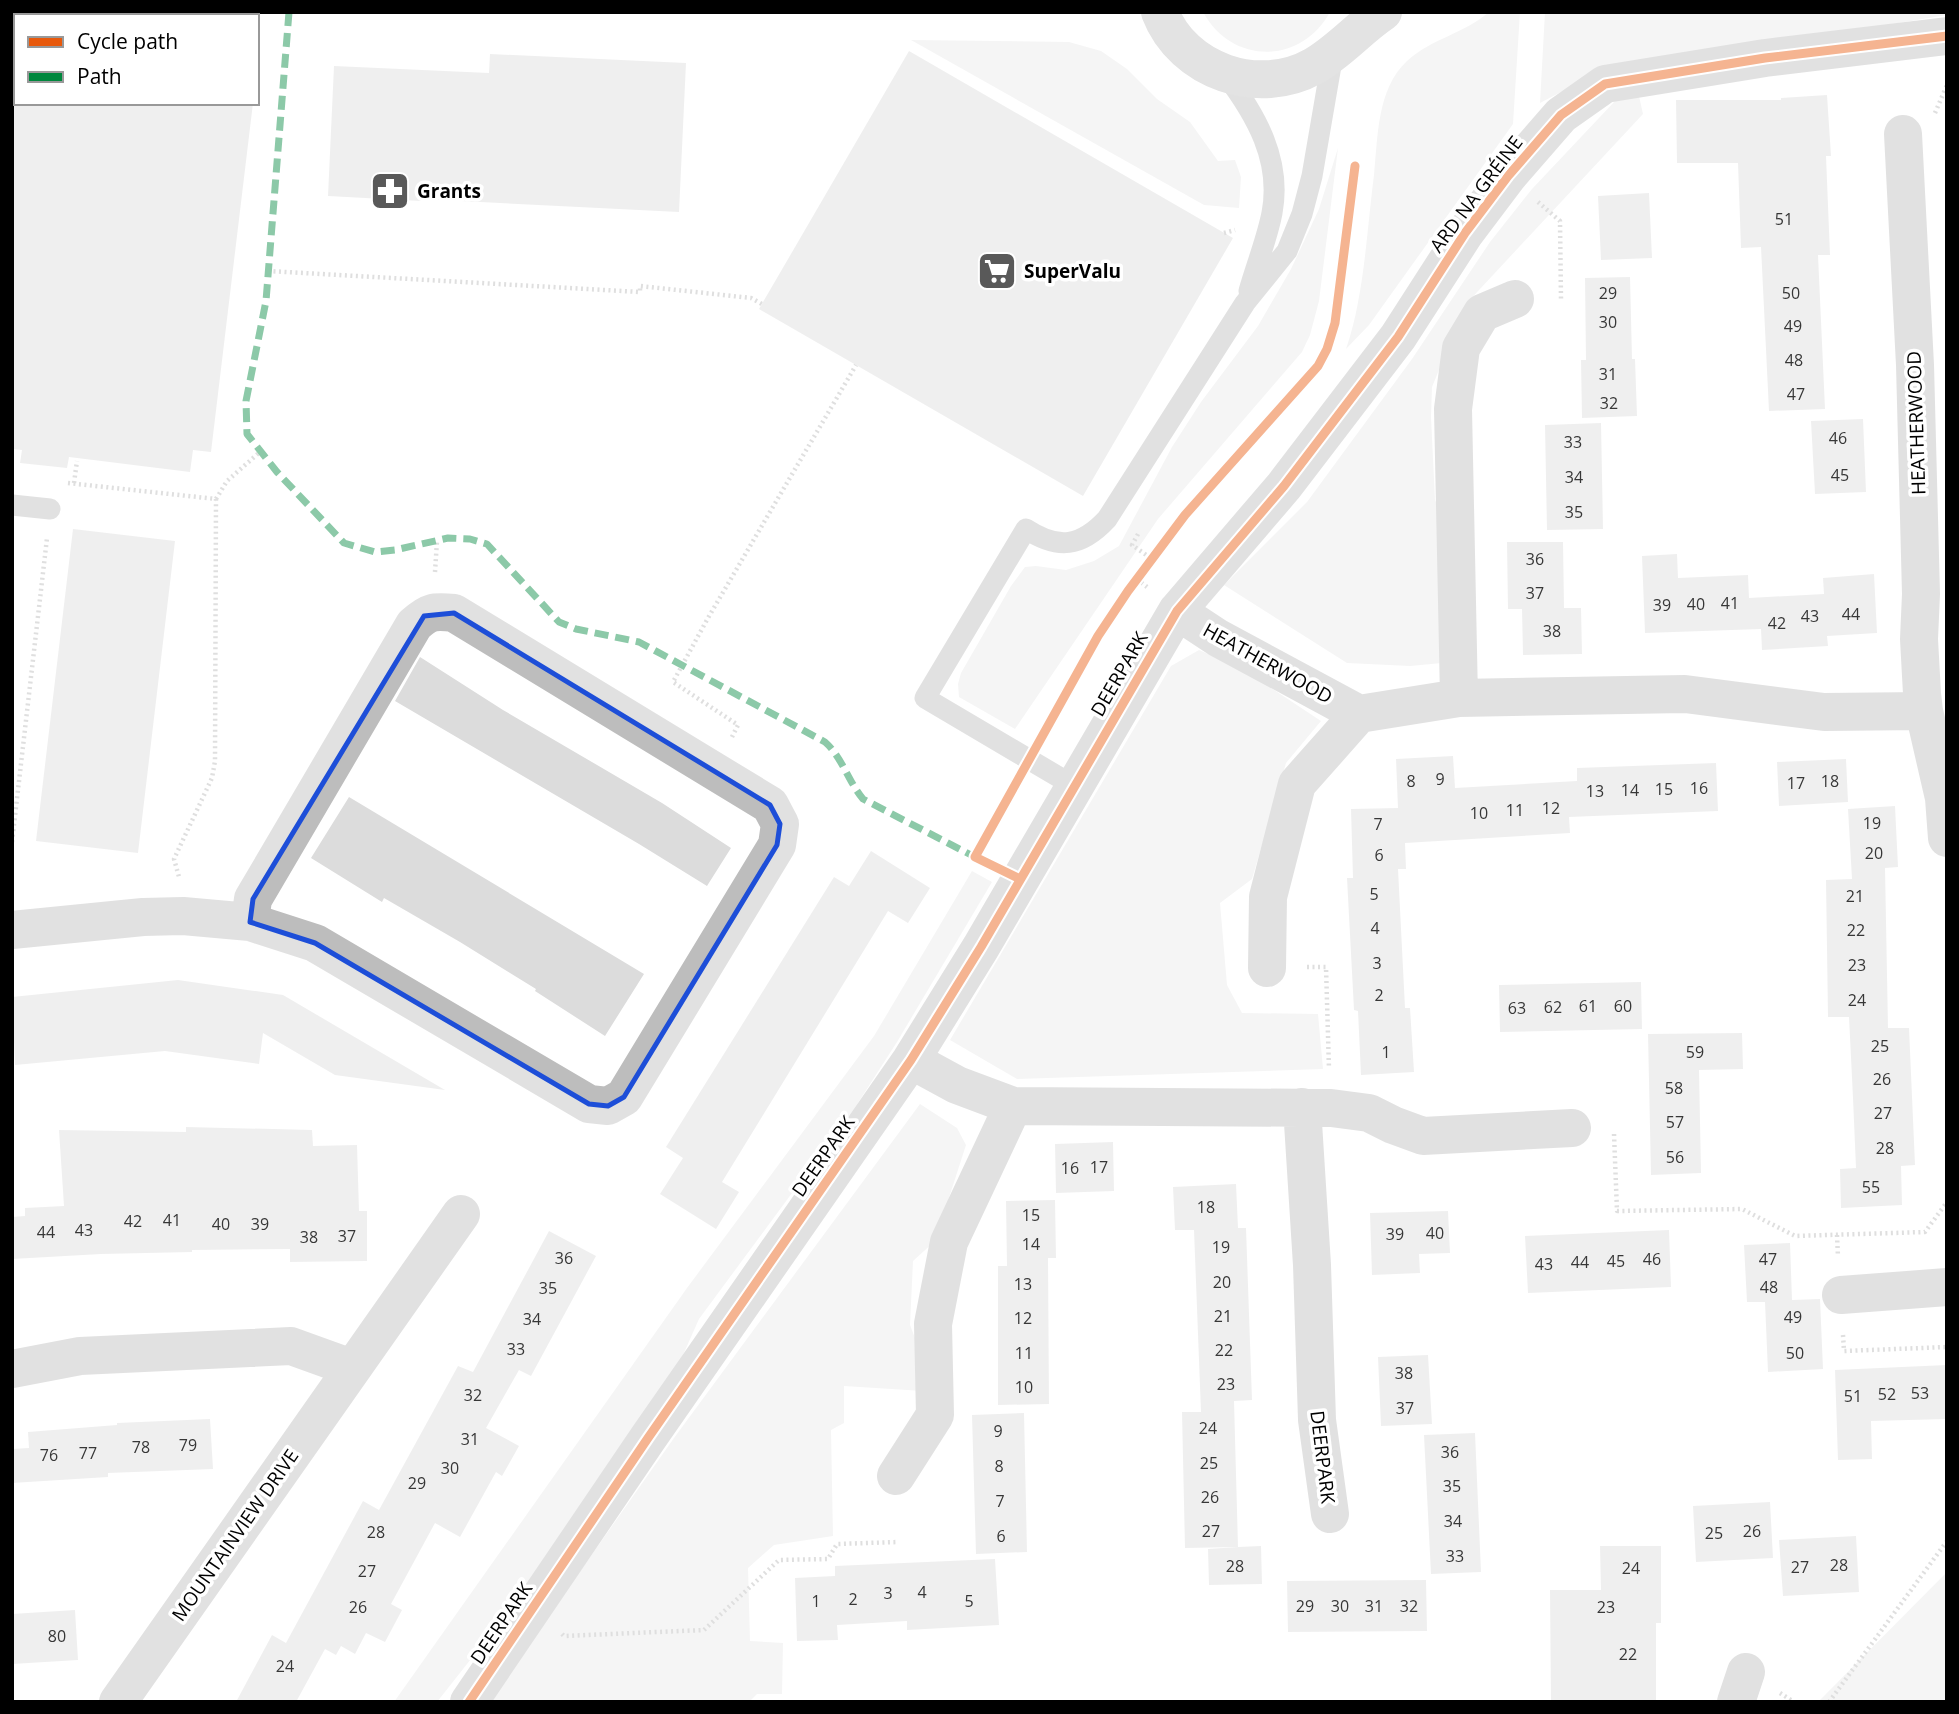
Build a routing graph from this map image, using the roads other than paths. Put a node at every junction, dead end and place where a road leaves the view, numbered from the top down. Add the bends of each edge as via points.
1 (1361, 12) edge
2 (1383, 12) edge
3 (1157, 15) edge
4 (1947, 36) edge
5 (1337, 49) junction
6 (1225, 74) junction
7 (1903, 134) dead end
8 (1515, 299) dead end
9 (1245, 303) junction
10 (12, 505) edge
11 (50, 509) road end
12 (1177, 611) junction
13 (1459, 698) junction
14 (1924, 711) junction
15 (1359, 714) junction
16 (1074, 786) junction
17 (1947, 838) edge
18 (250, 922) junction
19 (12, 930) edge
20 (1267, 968) road end
21 (911, 1060) junction
22 (1013, 1106) junction
23 (1316, 1108) junction
24 (1572, 1128) dead end
25 (461, 1214) dead end
26 (1947, 1287) edge
27 (1840, 1295) dead end
28 (352, 1368) junction
29 (12, 1369) edge
30 (896, 1476) dead end
31 (1331, 1514) dead end
32 (118, 1702) edge
33 (469, 1702) edge

1 - 5 main road via 1359,22
2 - 5 main road
3 - 6 main road via 1190,55
4 - 12 street, ARD NA GRÉINE via 1765,58 1605,84 1561,115 1465,233 1398,337 1284,486
5 - 6 main road via 1315,65 1280,78 1252,80
5 - 9 lane via 1302,214 1287,251
6 - 9 lane via 1259,125 1271,159 1274,189 1272,214
7 - 14 street, HEATHERWOOD via 1915,365
8 - 13 street via 1482,313 1461,348 1453,409
9 - 16 lane via 1107,519 1081,541 1063,544 1042,540 1026,529 925,698
10 - 11 lane
12 - 15 street, HEATHERWOOD
12 - 16 street, DEERPARK
13 - 14 street via 1685,694 1824,712
13 - 15 street
14 - 17 street, HEATHERWOOD via 1944,797
15 - 20 street via 1297,783 1268,897
16 - 21 street, DEERPARK
18 - 18 street via 253,900 414,625 435,611 454,613 771,805 780,824 778,845 624,1097 608,1107 589,1104 316,943
18 - 19 street via 143,917
21 - 22 street via 957,1085
21 - 33 street, DEERPARK
22 - 23 street
22 - 30 street via 949,1242 933,1324 935,1415
23 - 24 street via 1369,1113 1423,1136
23 - 31 street, DEERPARK via 1311,1265 1317,1420
25 - 28 street, MOUNTAINVIEW DRIVE
26 - 27 street
28 - 29 street via 290,1346 80,1356
28 - 32 street, MOUNTAINVIEW DRIVE

